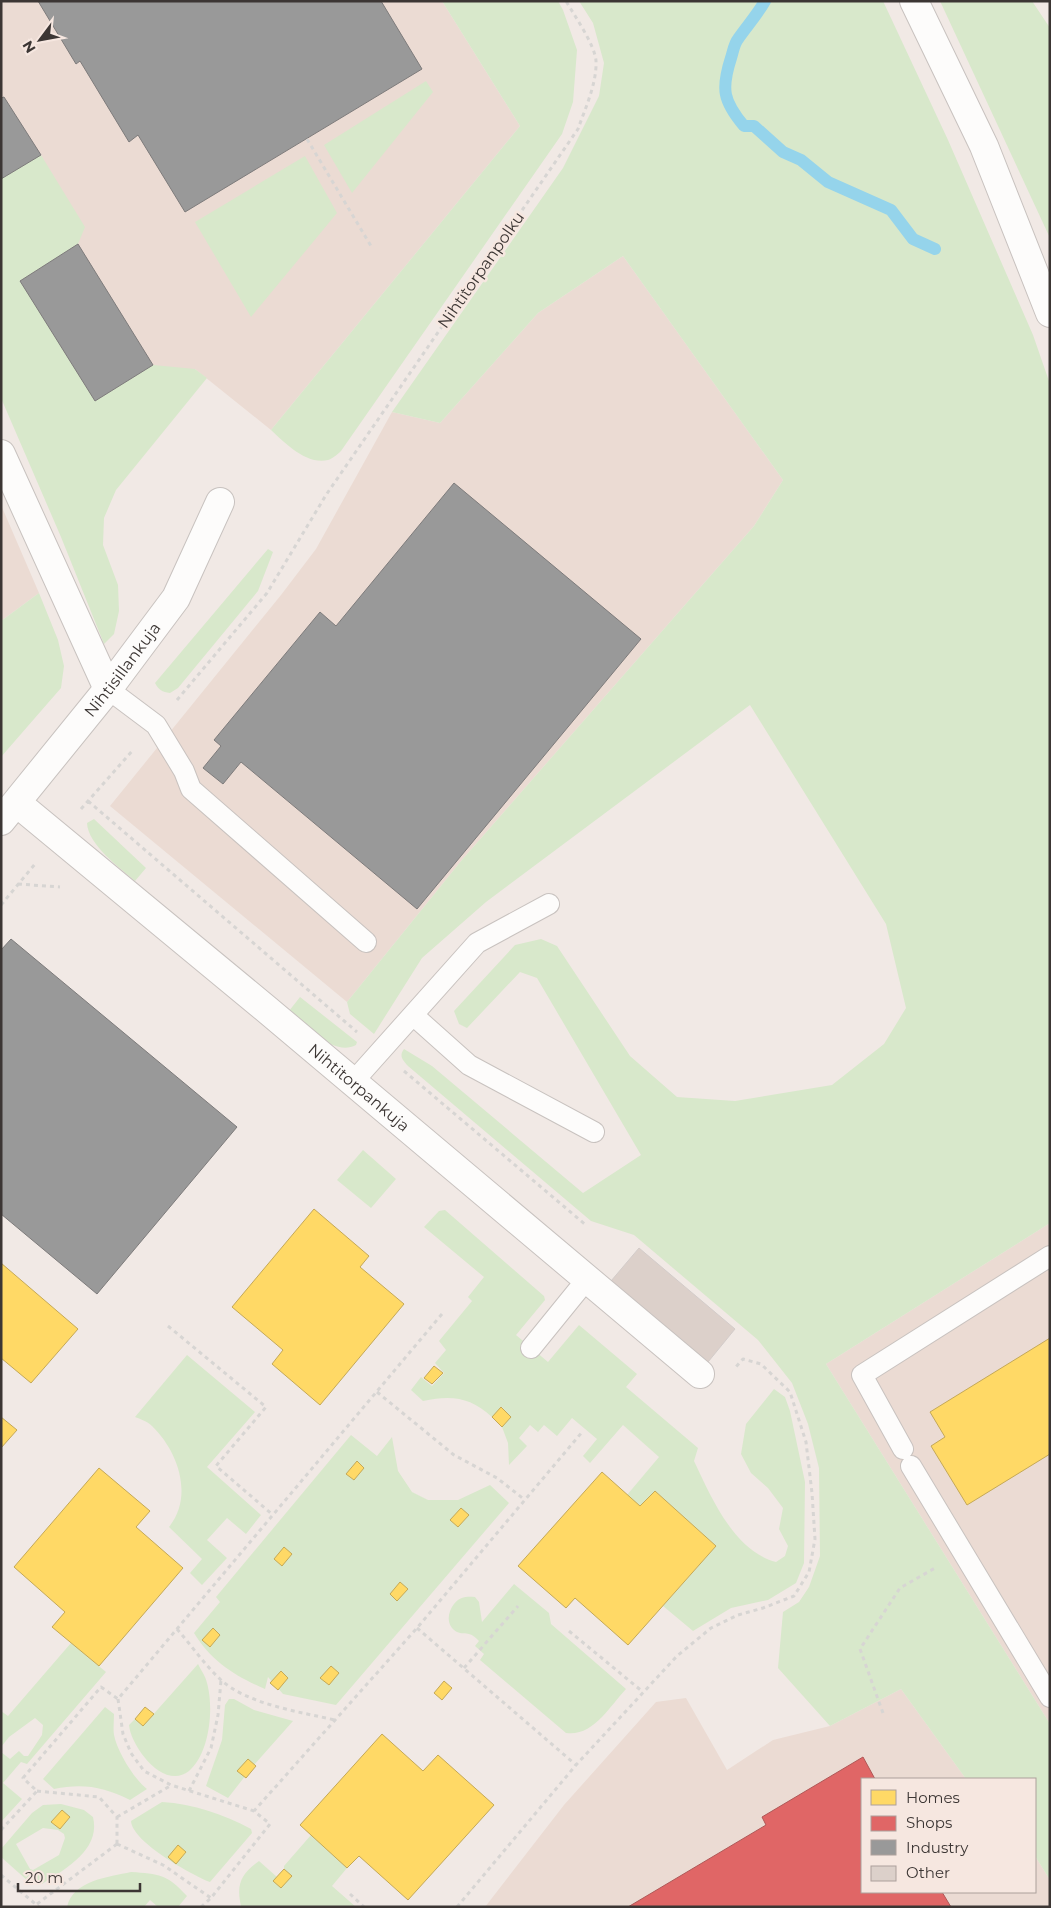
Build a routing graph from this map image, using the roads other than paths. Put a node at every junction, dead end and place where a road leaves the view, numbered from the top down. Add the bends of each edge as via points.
1 (914, 1) edge
2 (1050, 313) edge
3 (1, 454) edge
4 (220, 502) dead end
5 (108, 689) junction
6 (9, 812) edge
7 (549, 904) dead end
8 (366, 942) dead end
9 (412, 1015) junction
10 (352, 1083) junction
11 (594, 1132) dead end
12 (1050, 1256) edge
13 (587, 1279) junction
14 (531, 1348) dead end
15 (700, 1374) dead end
16 (1050, 1697) edge

1 - 2 main road via 984,146
3 - 5 main road
4 - 5 main road, Nihtisillankuja via 176,598
5 - 6 main road, Nihtisillankuja
5 - 8 lane via 156,725 184,771 190,789
6 - 10 main road, Nihtitorpankuja via 57,838
7 - 9 lane via 477,943
9 - 10 lane
9 - 11 lane via 470,1065
10 - 13 main road, Nihtitorpankuja
12 - 16 lane via 862,1375 907,1458
13 - 14 lane
13 - 15 main road, Nihtitorpankuja

